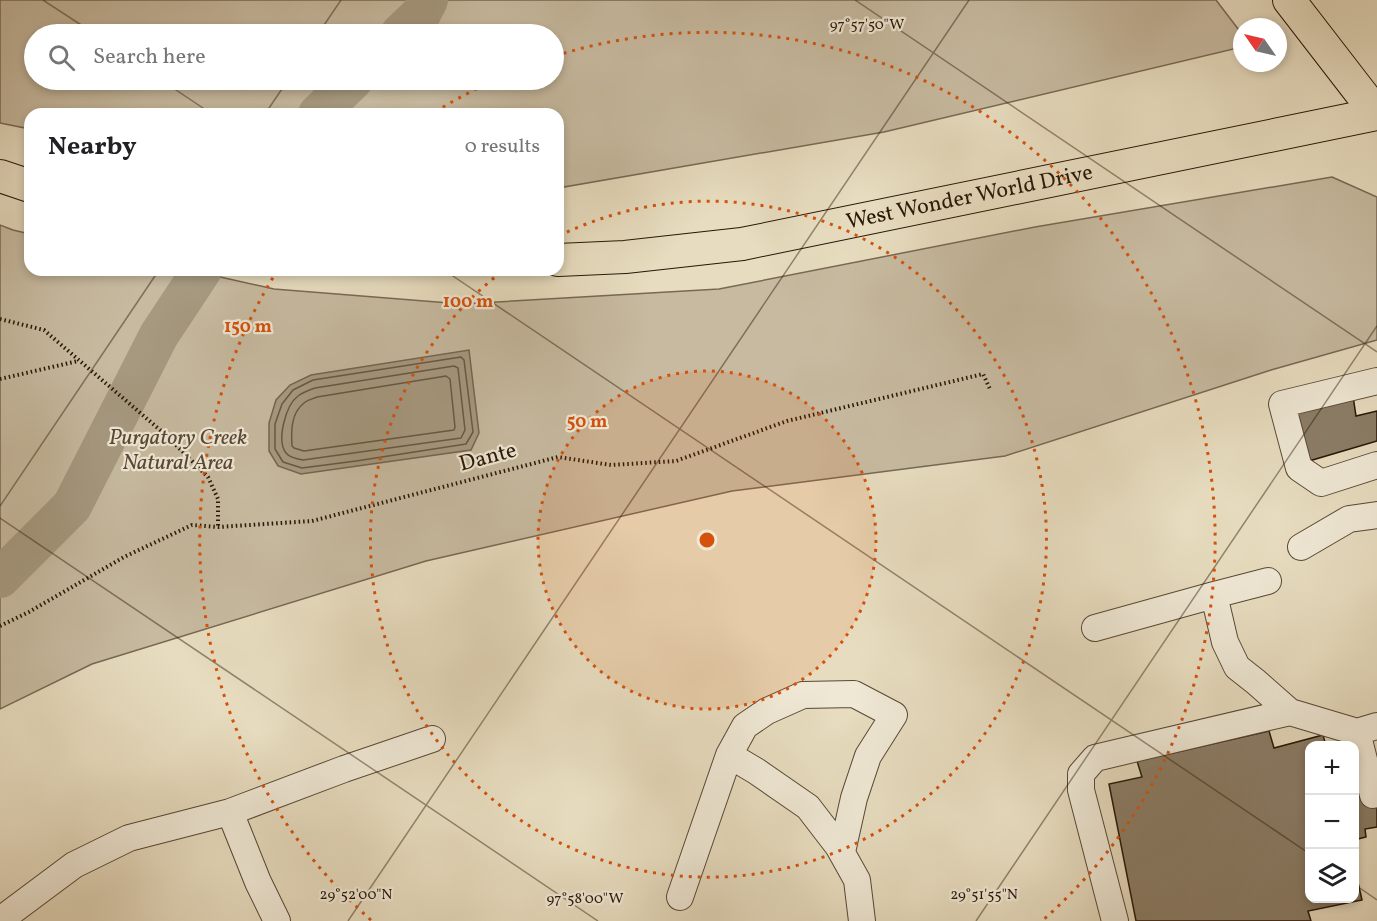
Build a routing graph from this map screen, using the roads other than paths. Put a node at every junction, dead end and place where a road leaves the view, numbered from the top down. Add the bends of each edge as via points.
1 (1289, 0) edge
2 (1377, 114) edge
3 (0, 176) edge
4 (24, 184) edge
5 (564, 261) edge
6 (1377, 381) edge
7 (1377, 465) edge
8 (1377, 515) edge
9 (1301, 547) dead end
10 (1268, 581) dead end
11 (1215, 595) junction
12 (1095, 628) dead end
13 (1290, 712) junction
14 (1367, 729) edge
15 (432, 739) dead end
16 (729, 755) junction
17 (1373, 795) dead end
18 (230, 812) junction
19 (842, 852) junction
20 (680, 897) dead end
21 (2, 921) edge
22 (277, 921) edge
23 (862, 921) edge
24 (1115, 921) edge

1 - 2 main road
2 - 5 main road, West Wonder World Drive via 742,244
3 - 4 main road
6 - 7 street via 1282,404 1299,468 1321,483
8 - 9 street via 1349,519
10 - 11 street
11 - 12 street
11 - 13 street via 1225,642 1237,667
13 - 14 street
13 - 24 street via 1095,758 1081,774 1081,790
14 - 17 street
15 - 18 street
16 - 19 street via 808,807
16 - 19 street via 745,726 803,695 855,694 894,715 868,756
16 - 20 street
18 - 21 street via 129,838 74,865
18 - 22 street
19 - 23 street via 857,880

